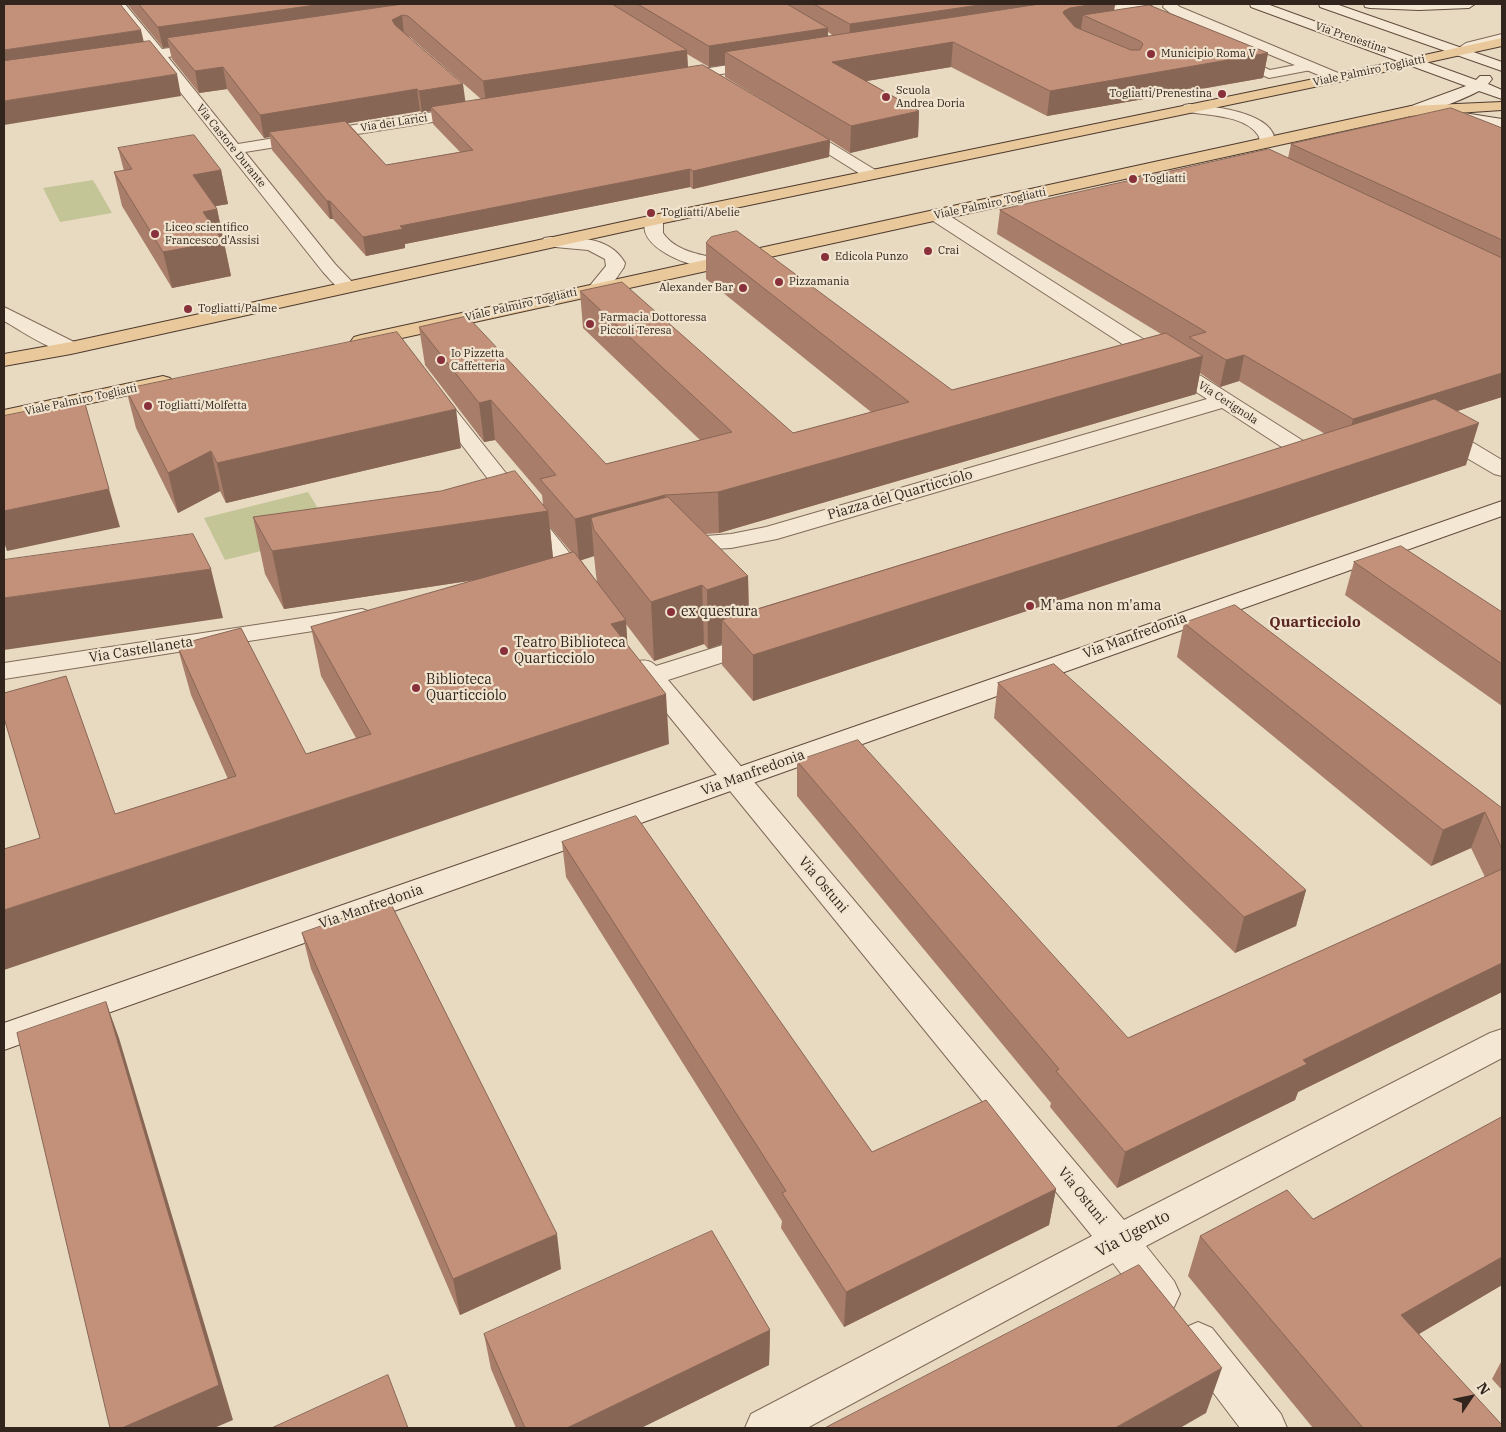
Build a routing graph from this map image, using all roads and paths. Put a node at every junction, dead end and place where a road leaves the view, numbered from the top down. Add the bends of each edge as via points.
1 (118, 4) edge
2 (1147, 4) edge
3 (1170, 4) edge
4 (1256, 4) edge
5 (1325, 4) edge
6 (1370, 4) edge
7 (1469, 4) edge
8 (1101, 12) junction
9 (1183, 14) junction
10 (1061, 18) edge
11 (1164, 18) edge
12 (1121, 22) edge
13 (1323, 28) junction
14 (1502, 36) edge
15 (1502, 42) edge
16 (217, 46) edge
17 (1460, 51) junction
18 (159, 54) junction
19 (1224, 54) edge
20 (112, 61) edge
21 (1416, 61) junction
22 (1360, 62) junction
23 (689, 63) edge
24 (771, 63) edge
25 (1310, 66) junction
26 (1502, 67) edge
27 (705, 73) junction
28 (1338, 78) junction
29 (666, 79) edge
30 (1478, 85) junction
31 (728, 87) edge
32 (1502, 95) edge
33 (468, 98) dead end
34 (1502, 106) edge
35 (1189, 108) junction
36 (1411, 111) junction
37 (787, 123) edge
38 (1502, 124) edge
39 (1267, 142) junction
40 (234, 149) junction
41 (1236, 149) junction
42 (1262, 162) edge
43 (871, 174) junction
44 (936, 215) junction
45 (654, 220) junction
46 (550, 242) junction
47 (712, 263) junction
48 (347, 286) junction
49 (597, 288) junction
50 (4, 313) edge
51 (341, 345) edge
52 (71, 348) junction
53 (4, 360) edge
54 (178, 379) edge
55 (423, 381) edge
56 (1225, 400) junction
57 (4, 416) edge
58 (1424, 431) edge
59 (1502, 469) edge
60 (1293, 472) edge
61 (1502, 508) edge
62 (659, 547) edge
63 (596, 564) edge
64 (571, 571) junction
65 (545, 579) edge
66 (593, 600) edge
67 (384, 614) edge
68 (781, 634) edge
69 (632, 654) edge
70 (4, 671) edge
71 (650, 677) junction
72 (735, 779) junction
73 (4, 1037) edge
74 (1502, 1042) edge
75 (1119, 1241) junction
76 (766, 1428) edge
77 (1266, 1428) edge

1 - 18 street, Via Castore Durante
2 - 8 street
3 - 9 street via 1171,9
4 - 13 street, Via Prenestina
5 - 17 street, Via Prenestina
6 - 7 street
8 - 10 street
8 - 12 lane
9 - 11 lane
9 - 25 street
13 - 21 street, Via Prenestina
13 - 22 street via 1345,43
14 - 17 lane, Viale Palmiro Togliatti
15 - 17 main road, Viale Palmiro Togliatti
16 - 18 street
17 - 21 main road, Viale Palmiro Togliatti
17 - 26 street, Via Prenestina
17 - 30 street via 1485,72 1485,78
18 - 20 street
18 - 40 street, Via Castore Durante
19 - 25 lane via 1269,74
21 - 22 main road, Viale Palmiro Togliatti
21 - 30 street, Via Prenestina
22 - 28 main road, Viale Palmiro Togliatti
23 - 27 street
24 - 27 street
25 - 28 street
27 - 29 street
27 - 31 street
28 - 35 main road, Viale Palmiro Togliatti
30 - 32 street, Via Prenestina
30 - 36 street, Viale Palmiro Togliatti
33 - 40 street, Via dei Larici via 481,109
34 - 36 main road, Viale Palmiro Togliatti
35 - 39 street, Viale Palmiro Togliatti via 1249,121 1267,135
35 - 43 main road, Viale Palmiro Togliatti
36 - 38 street
36 - 39 main road, Viale Palmiro Togliatti
37 - 43 street
39 - 41 main road, Viale Palmiro Togliatti
40 - 48 street, Via Castore Durante
41 - 42 street
41 - 44 main road, Viale Palmiro Togliatti
43 - 45 main road, Viale Palmiro Togliatti
44 - 47 main road, Viale Palmiro Togliatti
44 - 56 street, Via Cerignola
45 - 46 main road, Viale Palmiro Togliatti
45 - 47 street, Viale Palmiro Togliatti via 654,233 664,245 686,256
46 - 48 main road, Viale Palmiro Togliatti
46 - 49 street, Viale Palmiro Togliatti via 595,247 611,255 615,268
47 - 49 main road, Viale Palmiro Togliatti
48 - 52 main road, Viale Palmiro Togliatti
49 - 51 main road, Viale Palmiro Togliatti via 395,343
50 - 52 street
52 - 53 main road, Viale Palmiro Togliatti
54 - 57 main road, Viale Palmiro Togliatti
55 - 64 street
56 - 60 street, Via Cerignola via 1332,459
56 - 62 street, Piazza del Quarticciolo via 769,534 732,541
58 - 59 street
61 - 72 street, Via Manfredonia
63 - 64 street
64 - 65 street
64 - 66 street
67 - 70 street, Via Castellaneta
68 - 71 street
69 - 71 street, Via Ostuni
71 - 72 street, Via Ostuni
72 - 73 street, Via Manfredonia
72 - 75 street, Via Ostuni
74 - 75 street, Via Ugento
75 - 76 street, Via Ugento
75 - 77 street, Via Ostuni

